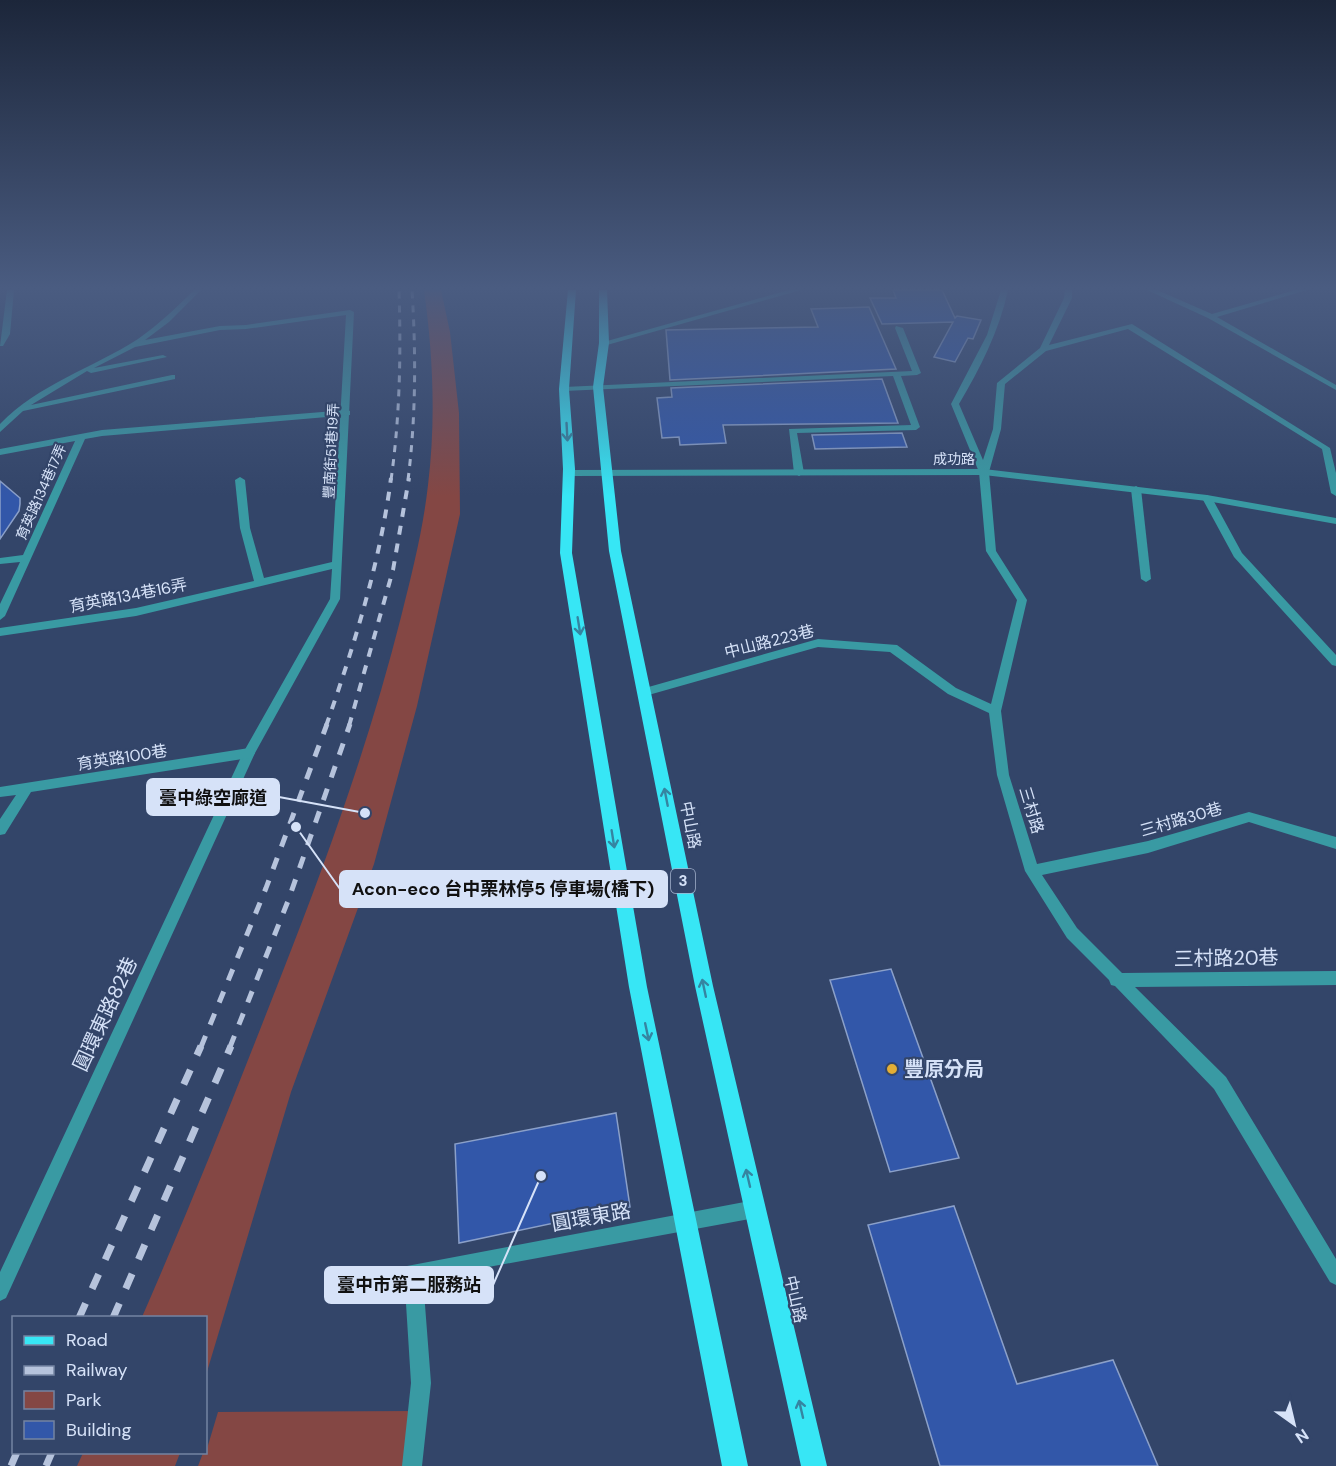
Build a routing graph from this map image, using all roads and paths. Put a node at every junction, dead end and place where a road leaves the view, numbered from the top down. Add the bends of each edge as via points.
1 (106, 358) edge
2 (156, 358) edge
3 (349, 358) edge
4 (566, 358) edge
5 (602, 358) edge
6 (911, 358) edge
7 (980, 358) edge
8 (1031, 358) edge
9 (1181, 358) edge
10 (1285, 358) edge
11 (896, 374) junction
12 (72, 375) junction
13 (172, 376) dead end
14 (598, 387) junction
15 (1336, 388) edge
16 (564, 389) junction
17 (15, 411) junction
18 (347, 413) junction
19 (0, 429) edge
20 (81, 438) junction
21 (0, 452) edge
22 (605, 472) junction
23 (984, 472) junction
24 (568, 473) junction
25 (799, 473) junction
26 (240, 480) dead end
27 (1137, 489) junction
28 (1336, 493) edge
29 (1207, 498) junction
30 (1336, 521) edge
31 (26, 558) junction
32 (0, 561) edge
33 (338, 564) junction
34 (1146, 579) dead end
35 (260, 582) junction
36 (0, 616) edge
37 (0, 632) edge
38 (1336, 662) edge
39 (645, 692) junction
40 (995, 711) junction
41 (249, 753) junction
42 (27, 788) junction
43 (0, 792) edge
44 (0, 830) edge
45 (1336, 843) edge
46 (1032, 871) junction
47 (1336, 978) edge
48 (1116, 980) junction
49 (755, 1209) junction
50 (686, 1223) junction
51 (1336, 1276) edge
52 (0, 1292) edge
53 (412, 1466) edge
54 (735, 1466) edge
55 (814, 1466) edge

1 - 12 street
2 - 12 street
3 - 18 street, 豐南街51巷19弄
4 - 16 main road
5 - 14 main road, 中山路 / 3
6 - 11 street via 917,373
7 - 23 street via 955,404
8 - 23 street, 三村路 via 1001,383 997,429
9 - 28 street via 1326,448
10 - 15 street
11 - 14 street
11 - 25 street via 916,427 792,431
12 - 17 street
13 - 17 street
14 - 16 street
14 - 22 main road, 中山路 / 3
16 -> 24 main road
17 - 19 street
18 - 20 street via 102,433
18 - 33 street, 豐南街51巷19弄
20 - 21 street
20 - 31 street, 育英路134巷17弄
22 - 24 street, 成功路
22 - 25 street, 成功路
22 - 39 main road, 中山路 / 3 via 615,551
23 - 25 street, 成功路
23 - 27 street, 成功路
23 - 40 street, 三村路 via 990,551 1022,600
24 -> 50 main road via 566,553 638,987
26 - 35 street via 245,528
27 - 29 street, 成功路
27 - 34 street
29 - 30 street, 成功路
29 - 38 street via 1238,555
31 - 32 street
31 - 36 street
33 - 35 street, 育英路134巷16弄
33 - 41 street, 豐南街51巷19弄 via 335,599
35 - 37 street, 育英路134巷16弄 via 136,612
39 - 40 street, 中山路223巷 via 818,643 893,648 952,691
49 -> 39 main road, 中山路 / 3 via 704,986
40 - 46 street, 三村路 via 1003,775
41 - 42 street, 育英路100巷
41 - 52 street, 圓環東路82巷
42 - 43 street, 育英路100巷
42 - 44 street
45 - 46 street, 三村路30巷 via 1249,816 1148,847
46 - 48 street, 三村路 via 1072,933
47 - 48 street, 三村路20巷
48 - 51 street, 三村路 via 1220,1083
49 - 50 street, 圓環東路
55 -> 49 main road, 中山路 / 3
50 - 53 street, 圓環東路 via 413,1272 421,1383
50 - 54 main road

